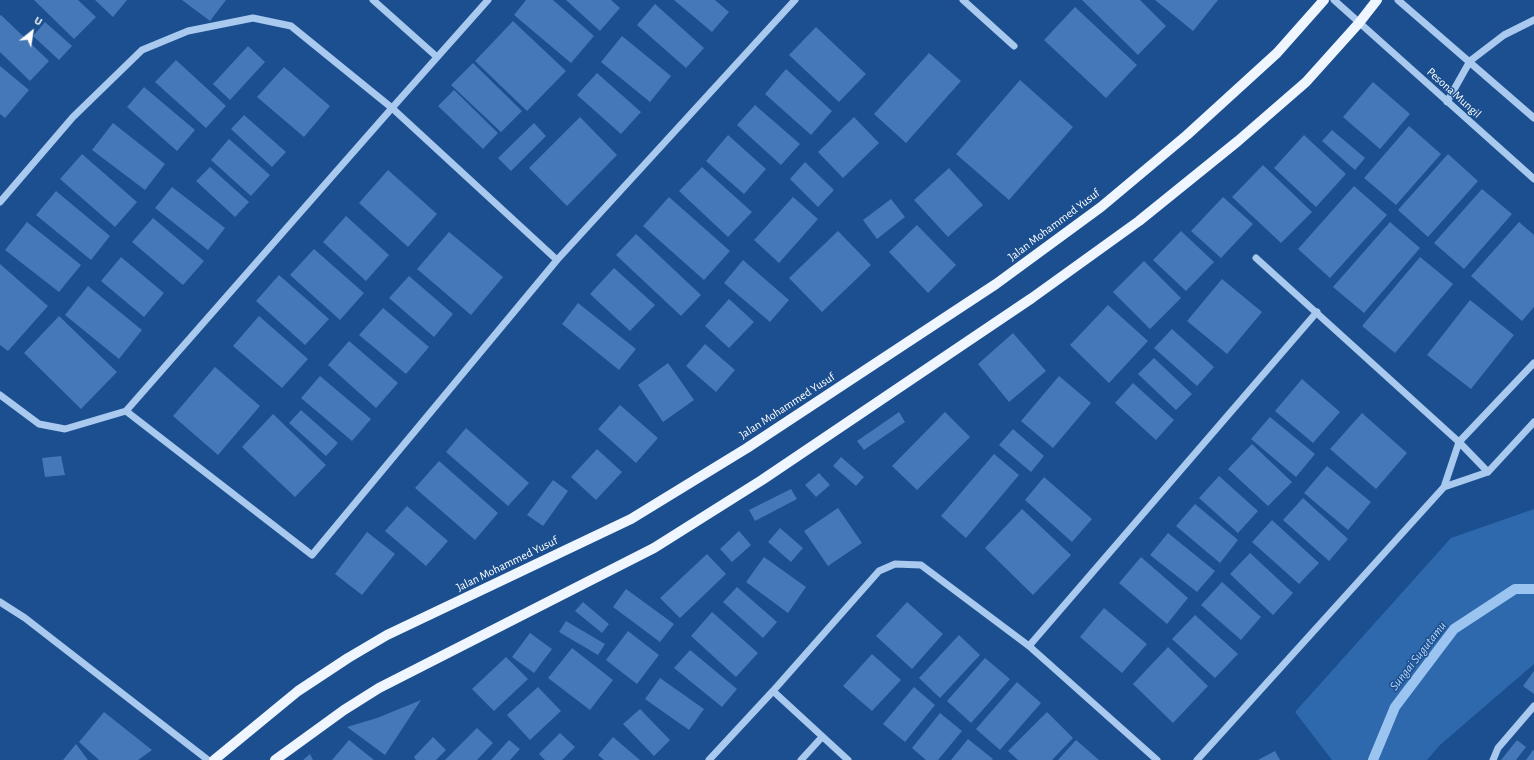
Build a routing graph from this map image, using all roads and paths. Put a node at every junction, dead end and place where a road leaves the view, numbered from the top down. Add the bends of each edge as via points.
1 (373, 0) edge
2 (488, 0) edge
3 (795, 0) edge
4 (963, 0) edge
5 (1324, 0) edge
6 (1334, 0) edge
7 (1377, 0) edge
8 (1398, 0) edge
9 (1534, 20) edge
10 (1359, 23) junction
11 (1014, 46) dead end
12 (437, 57) junction
13 (1470, 61) junction
14 (1447, 102) junction
15 (392, 108) junction
16 (1534, 118) edge
17 (1534, 179) edge
18 (0, 202) edge
19 (1256, 258) dead end
20 (557, 260) junction
21 (1317, 312) junction
22 (1534, 363) edge
23 (0, 395) edge
24 (126, 411) junction
25 (1534, 422) edge
26 (1459, 442) junction
27 (1488, 472) junction
28 (1444, 487) junction
29 (0, 602) edge
30 (1029, 646) junction
31 (773, 691) junction
32 (1534, 706) edge
33 (822, 737) junction
34 (208, 760) edge
35 (214, 760) edge
36 (275, 760) edge
37 (709, 760) edge
38 (801, 760) edge
39 (848, 760) edge
40 (1157, 760) edge
41 (1197, 760) edge
42 (1493, 760) edge

1 - 12 street
2 - 12 street
3 - 20 street
4 - 11 street
5 - 35 main road, Jalan Mohammed Yusuf via 1276,53 1187,135 1101,207 996,284 747,448 631,519 387,635 348,658 298,691
6 - 10 street, Pesona Mungil
7 - 10 main road
8 - 13 street
9 - 13 street via 1504,35
10 - 14 street, Pesona Mungil
10 - 36 main road via 1306,82 1238,141 1140,221 1025,303 762,480 654,548 379,688
12 - 15 street
13 - 14 street
13 - 16 street
14 - 17 street, Pesona Mungil
15 - 18 street via 291,26 253,18 188,31 142,50 73,117
15 - 20 street
15 - 24 street
19 - 21 street
20 - 24 street via 312,555
21 - 26 street
21 - 30 street
22 - 26 street
23 - 24 street via 39,424 65,429
25 - 27 street
26 - 27 street
26 - 28 street
27 - 28 street
28 - 41 street
29 - 34 street via 25,618
30 - 31 street via 921,565 895,564 879,571
30 - 40 street
31 - 33 street
31 - 37 street
32 - 42 street via 1498,748
33 - 38 street
33 - 39 street

